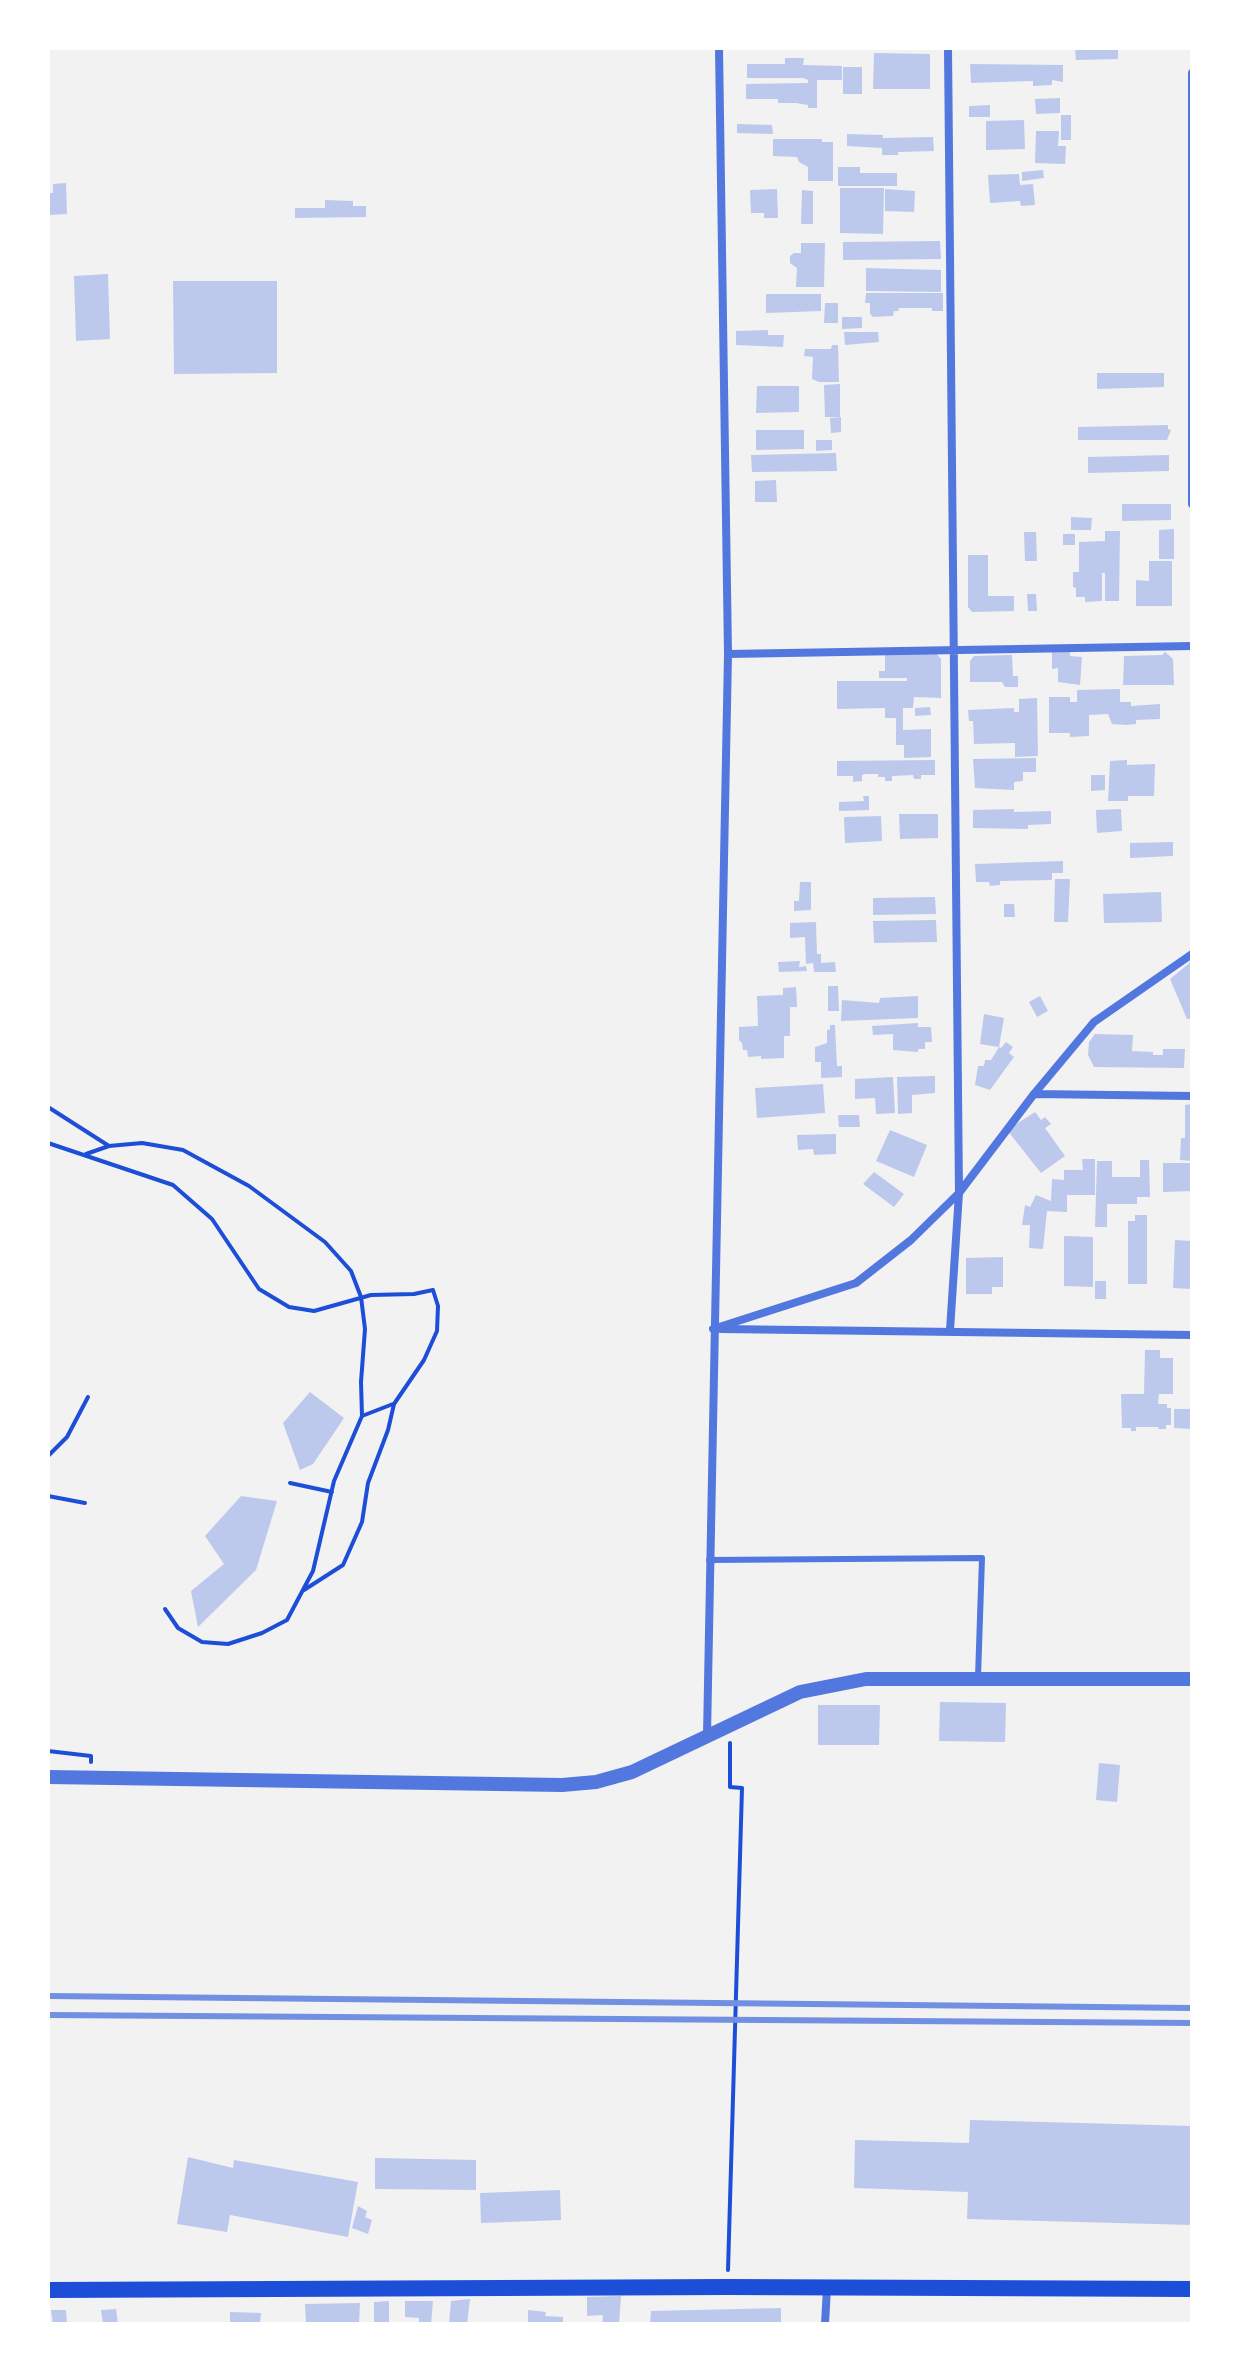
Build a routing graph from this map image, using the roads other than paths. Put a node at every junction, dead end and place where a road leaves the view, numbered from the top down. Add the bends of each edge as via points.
1 (719, 48) edge
2 (948, 48) edge
3 (1192, 73) edge
4 (1192, 248) edge
5 (1192, 488) edge
6 (1192, 504) edge
7 (1192, 646) edge
8 (955, 651) junction
9 (728, 654) junction
10 (1192, 954) edge
11 (1034, 1094) junction
12 (1192, 1096) edge
13 (959, 1193) junction
14 (713, 1329) junction
15 (950, 1330) junction
16 (1192, 1335) edge
17 (709, 1560) junction
18 (1192, 1679) edge
19 (977, 1680) junction
20 (707, 1735) junction
21 (48, 1777) edge
22 (827, 2288) junction
23 (1192, 2289) edge
24 (48, 2290) edge
25 (825, 2324) edge

1 - 9 street
2 - 8 street
3 - 4 street
4 - 5 street
5 - 6 street
7 - 8 street
8 - 9 street
8 - 13 street
9 - 14 street
10 - 11 street via 1094,1022
11 - 12 street
11 - 13 street
13 - 14 street via 856,1283
13 - 15 street
14 - 15 street
14 - 17 street
15 - 16 street
17 - 19 lane via 982,1558
17 - 20 street
18 - 19 street
19 - 20 street via 866,1679 835,1684 800,1692
20 - 21 street via 632,1772 562,1785
22 - 23 main road
22 - 24 main road
22 - 25 street

